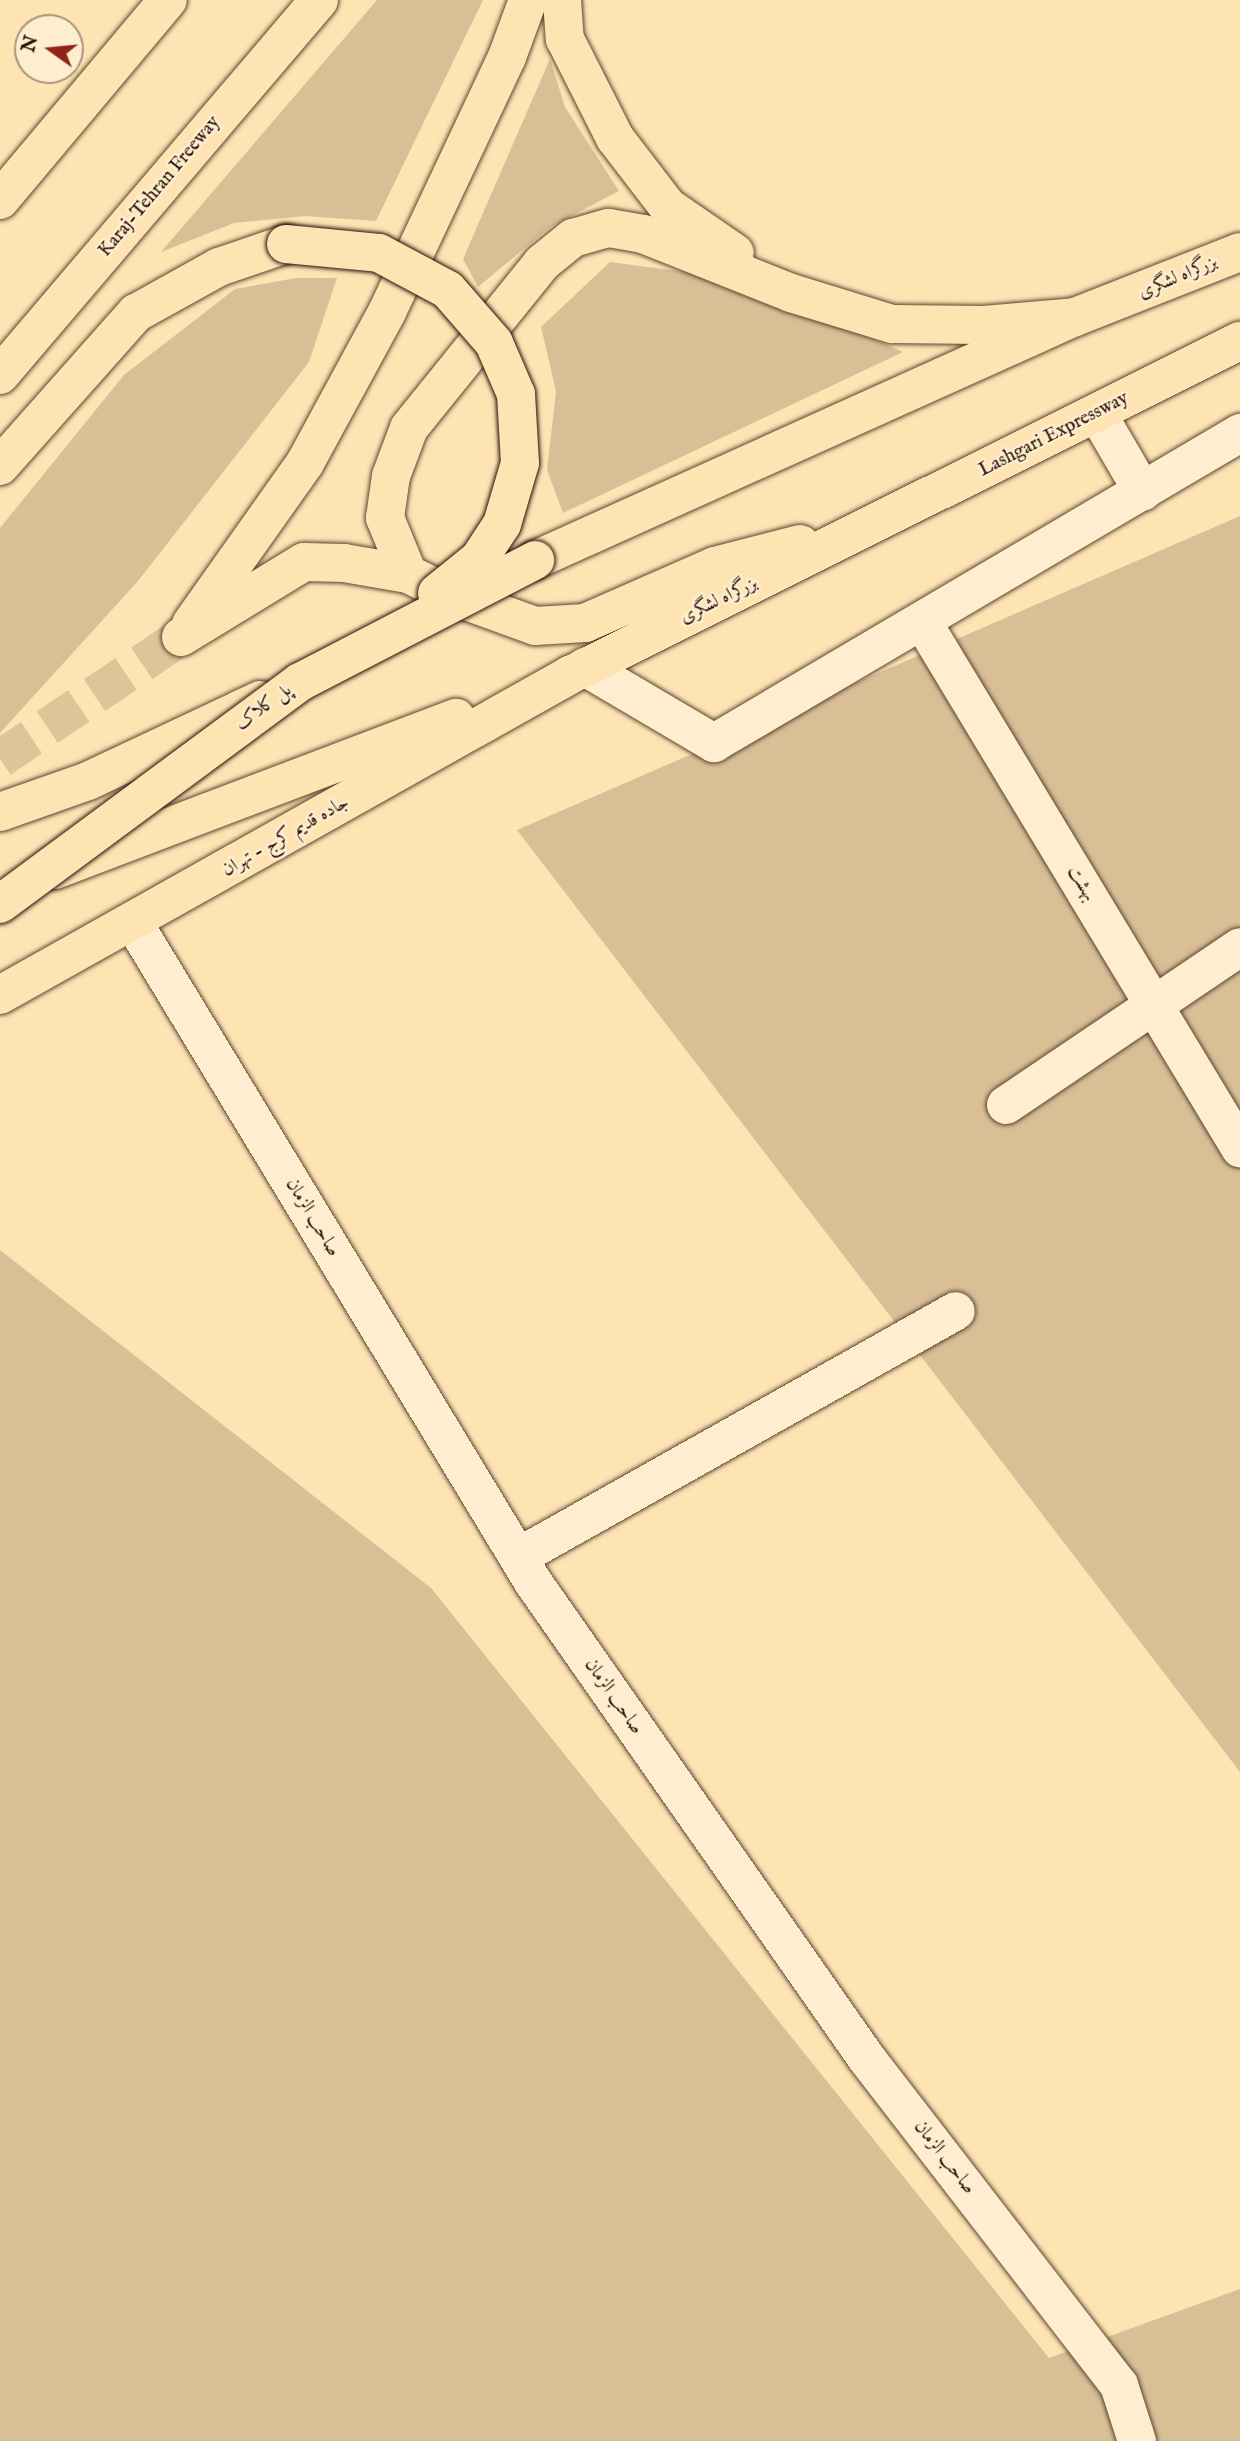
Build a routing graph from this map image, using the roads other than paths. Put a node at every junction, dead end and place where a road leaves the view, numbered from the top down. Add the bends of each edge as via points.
1 (168, 0) edge
2 (319, 0) edge
3 (528, 0) edge
4 (562, 0) edge
5 (0, 200) edge
6 (1240, 252) edge
7 (791, 293) junction
8 (1075, 317) junction
9 (1240, 341) edge
10 (0, 375) edge
11 (1097, 413) junction
12 (1240, 433) edge
13 (0, 466) edge
14 (1143, 492) junction
15 (868, 528) junction
16 (408, 575) junction
17 (922, 621) junction
18 (374, 645) junction
19 (577, 671) junction
20 (300, 682) junction
21 (0, 812) edge
22 (0, 891) edge
23 (0, 904) edge
24 (133, 922) junction
25 (1240, 947) edge
26 (0, 995) edge
27 (1155, 1007) junction
28 (1006, 1105) dead end
29 (1240, 1148) edge
30 (956, 1311) dead end
31 (518, 1558) junction
32 (1137, 2441) edge

1 - 5 highway
2 - 10 highway, Karaj-Tehran Freeway
3 - 16 highway via 507,57 393,300 331,416 305,463 181,637 304,562 344,563
4 - 7 highway via 565,39 615,138 668,207
6 - 8 highway, بزرگراه لشگری
7 - 8 highway via 892,324 984,325
7 - 16 highway via 643,234 609,229 573,238 542,263 409,428 391,476 385,518
8 - 18 highway, bridge via 535,560
9 - 11 highway, Lashgari Expressway
11 - 14 street
11 - 15 highway, Lashgari Expressway
12 - 14 street
13 - 18 highway, bridge via 136,313 219,267 286,244 379,253 448,290 494,343 516,394 520,463 502,524 479,559
14 - 17 street
15 - 16 highway via 715,566 585,623 535,626
15 - 19 highway, بزرگراه لشگری
17 - 19 street via 714,743
17 - 27 street, بهشت
18 - 20 highway, bridge
19 - 22 highway
19 - 24 highway, جاده قدیم کرج - تهران
20 - 21 highway, پل کلاک, bridge via 88,781
20 - 23 highway, پل کلاک, bridge
24 - 26 highway, جاده قدیم کرج - تهران
24 - 31 street, صاحب الزمان
25 - 27 street
27 - 28 street
27 - 29 street, بهشت
30 - 31 street
31 - 32 street, صاحب الزمان via 867,2060 1119,2385

